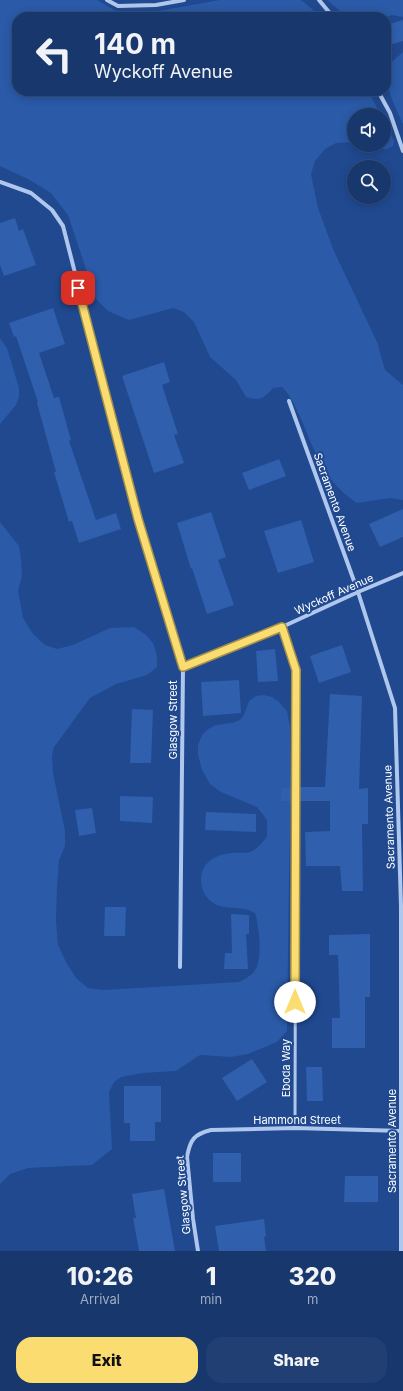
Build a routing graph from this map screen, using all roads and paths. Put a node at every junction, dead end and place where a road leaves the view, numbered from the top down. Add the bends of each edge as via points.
1 (107, 0) edge
2 (184, 0) edge
3 (319, 0) edge
4 (329, 12) edge
5 (381, 96) edge
6 (403, 151) edge
7 (0, 182) edge
8 (289, 401) dead end
9 (403, 573) edge
10 (358, 592) junction
11 (282, 627) junction
12 (183, 667) junction
13 (180, 967) dead end
14 (295, 1128) junction
15 (402, 1131) edge
16 (194, 1138) joint
17 (198, 1251) edge
18 (401, 1251) edge

1 - 2 street via 118,6 156,6
3 - 4 street
5 - 6 street via 390,113
7 - 12 street, Glasgow Street via 32,193 52,210 63,226 138,519
8 - 10 street, Sacramento Avenue
9 - 10 street, Wyckoff Avenue
10 - 11 street, Wyckoff Avenue
10 - 15 street, Sacramento Avenue via 395,708 401,906
11 - 12 street, Wyckoff Avenue
11 - 14 lane, Eboda Way via 296,670
12 - 13 street, Glasgow Street
14 - 15 street, Hammond Street
14 - 16 street, Hammond Street via 211,1130
15 - 18 street, Sacramento Avenue
16 - 17 street, Glasgow Street via 188,1147 187,1157

